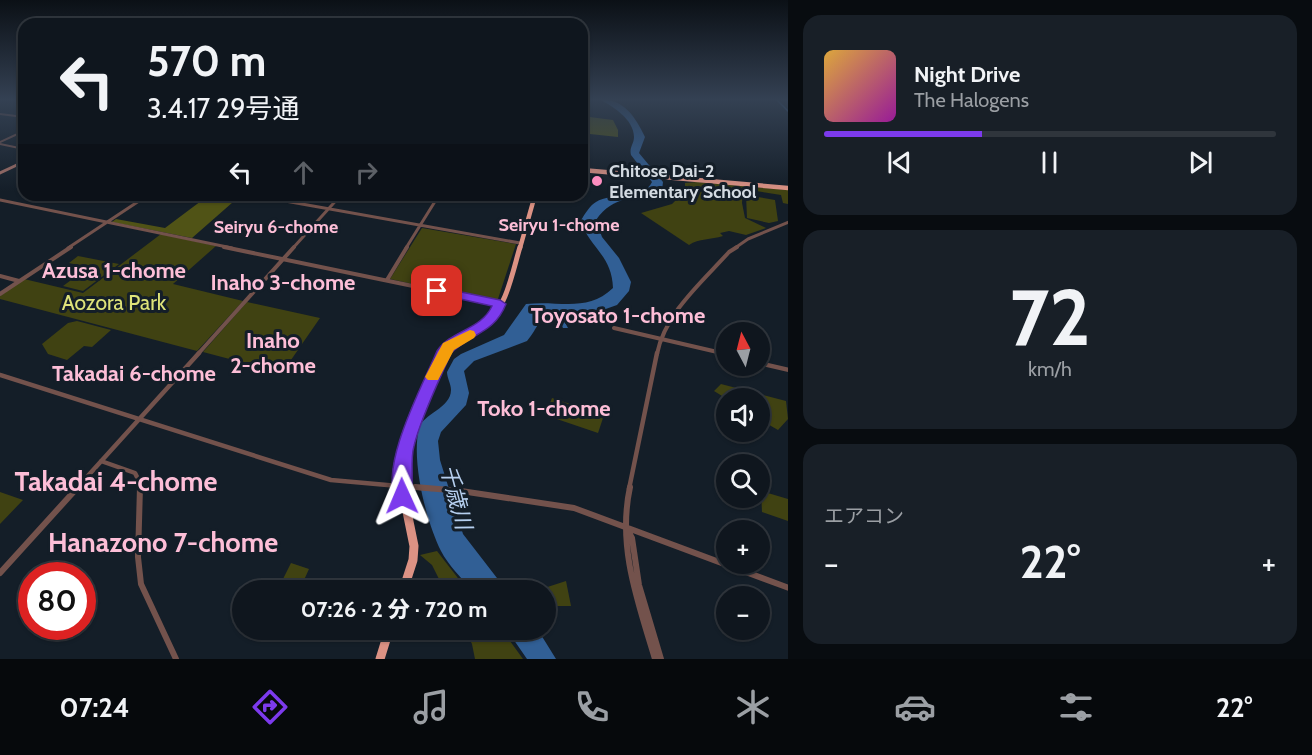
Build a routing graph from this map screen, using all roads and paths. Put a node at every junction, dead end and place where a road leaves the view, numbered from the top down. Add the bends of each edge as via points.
1 (18, 134) edge
2 (0, 143) edge
3 (18, 148) edge
4 (18, 164) edge
5 (588, 171) edge
6 (0, 173) edge
7 (788, 188) edge
8 (0, 200) edge
9 (139, 201) edge
10 (285, 201) edge
11 (335, 201) edge
12 (436, 201) edge
13 (533, 201) edge
14 (328, 209) junction
15 (107, 222) junction
16 (788, 222) edge
17 (421, 225) junction
18 (520, 243) junction
19 (284, 259) junction
20 (0, 276) edge
21 (387, 280) junction
22 (20, 281) junction
23 (692, 292) joint
24 (0, 294) edge
25 (500, 304) junction
26 (614, 328) dead end
27 (661, 338) junction
28 (716, 352) edge
29 (770, 366) edge
30 (788, 370) edge
31 (0, 375) edge
32 (139, 419) junction
33 (101, 461) junction
34 (402, 486) junction
35 (626, 528) junction
36 (0, 573) edge
37 (407, 580) edge
38 (788, 588) edge
39 (386, 640) edge
40 (176, 659) edge
41 (380, 659) edge
42 (655, 659) edge
43 (661, 659) edge

1 - 2 street
2 - 3 street
4 - 6 main road
5 - 7 highway
8 - 15 street
9 - 15 street
10 - 14 street
11 - 14 street
12 - 17 street
13 - 18 highway
14 - 17 street
14 - 19 street
15 - 19 street
15 - 22 street
16 - 23 street via 735,246
17 - 18 street
17 - 21 street
18 - 25 highway
19 - 21 street
19 - 32 street
20 - 22 street
21 - 25 street
22 - 24 street
23 - 27 street
25 - 34 highway via 485,326 444,351 405,444
26 - 27 street
27 - 28 street
27 - 35 street via 628,495
29 - 30 street
31 - 32 street
32 - 33 street
32 - 34 street via 318,477
33 - 36 street
33 - 40 street via 135,473 140,483 141,584
34 - 35 street via 551,503
34 - 37 highway via 414,542 414,558
35 - 38 street
35 - 42 street via 628,566
35 - 43 street via 632,538 639,585
39 - 41 highway

